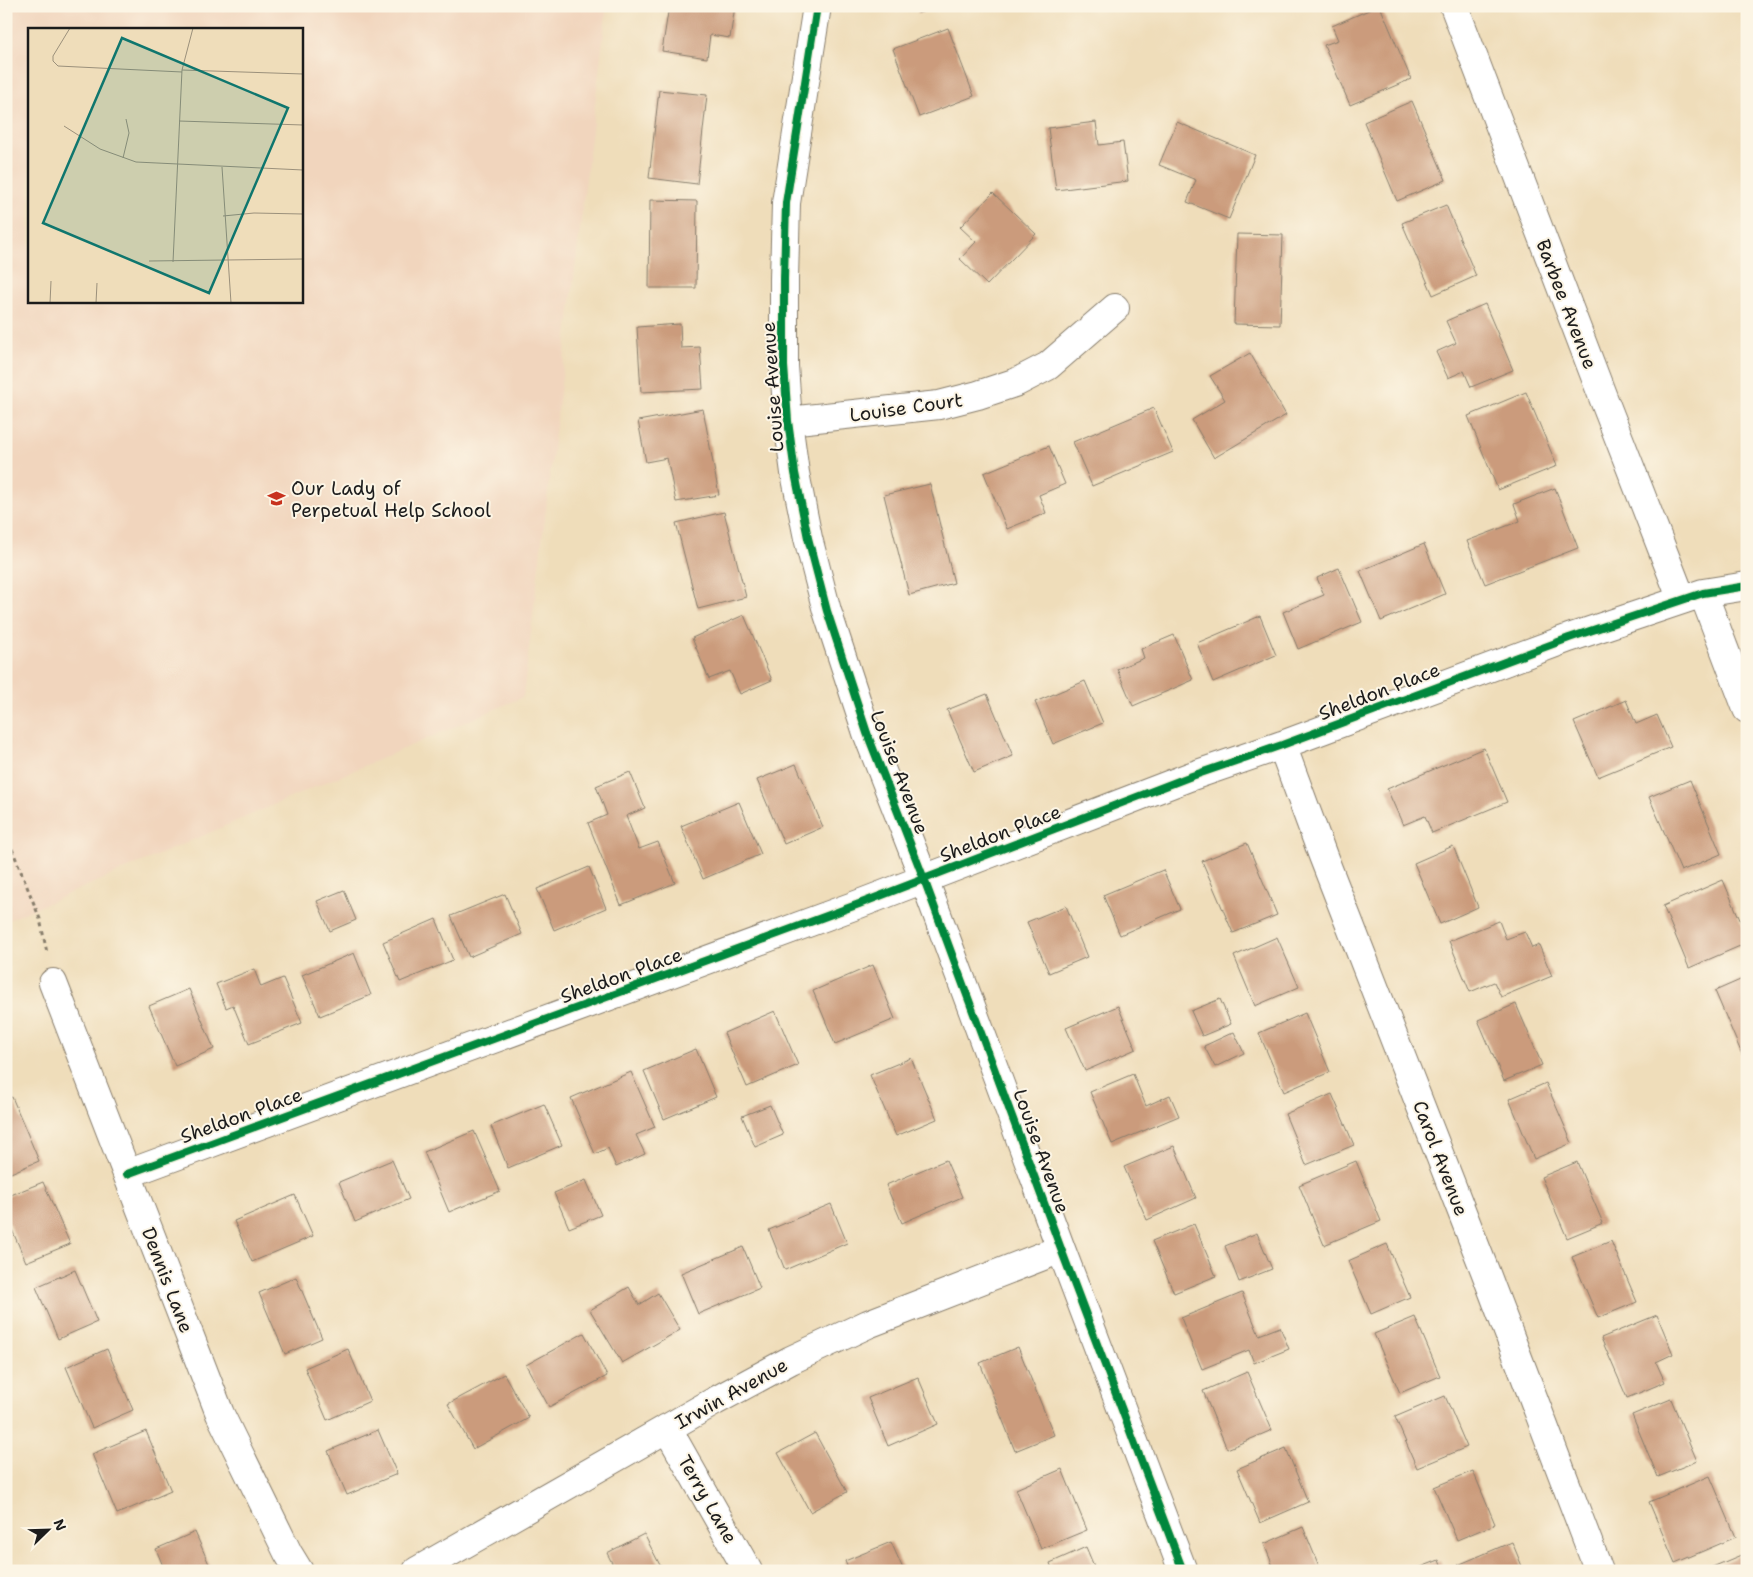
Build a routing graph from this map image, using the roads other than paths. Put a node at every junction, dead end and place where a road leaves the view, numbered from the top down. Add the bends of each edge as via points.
1 (817, 6) edge
2 (1454, 6) edge
3 (1116, 308) dead end
4 (788, 422) junction
5 (1747, 586) edge
6 (1693, 596) junction
7 (1747, 709) edge
8 (1282, 745) junction
9 (924, 879) junction
10 (53, 983) road end
11 (127, 1174) junction
12 (1061, 1249) junction
13 (667, 1428) junction
14 (298, 1571) edge
15 (417, 1571) edge
16 (748, 1571) edge
17 (1183, 1571) edge
18 (1599, 1571) edge

1 - 4 street, Louise Avenue via 786,204 784,366
2 - 6 street, Barbee Avenue via 1604,400
3 - 4 street, Louise Court via 1048,366 1017,382 939,406
4 - 9 street, Louise Avenue via 808,538 827,611 867,733
5 - 6 street, Sheldon Place
6 - 7 street, Barbee Avenue
6 - 8 street, Sheldon Place via 1569,638
8 - 9 street, Sheldon Place
8 - 18 street, Carol Avenue
9 - 11 street, Sheldon Place
9 - 12 street, Louise Avenue
10 - 11 street, Dennis Lane
11 - 14 street, Dennis Lane via 220,1414
12 - 13 street, Irwin Avenue via 868,1324 791,1360
12 - 17 street, Louise Avenue
13 - 15 street, Irwin Avenue
13 - 16 street, Terry Lane

